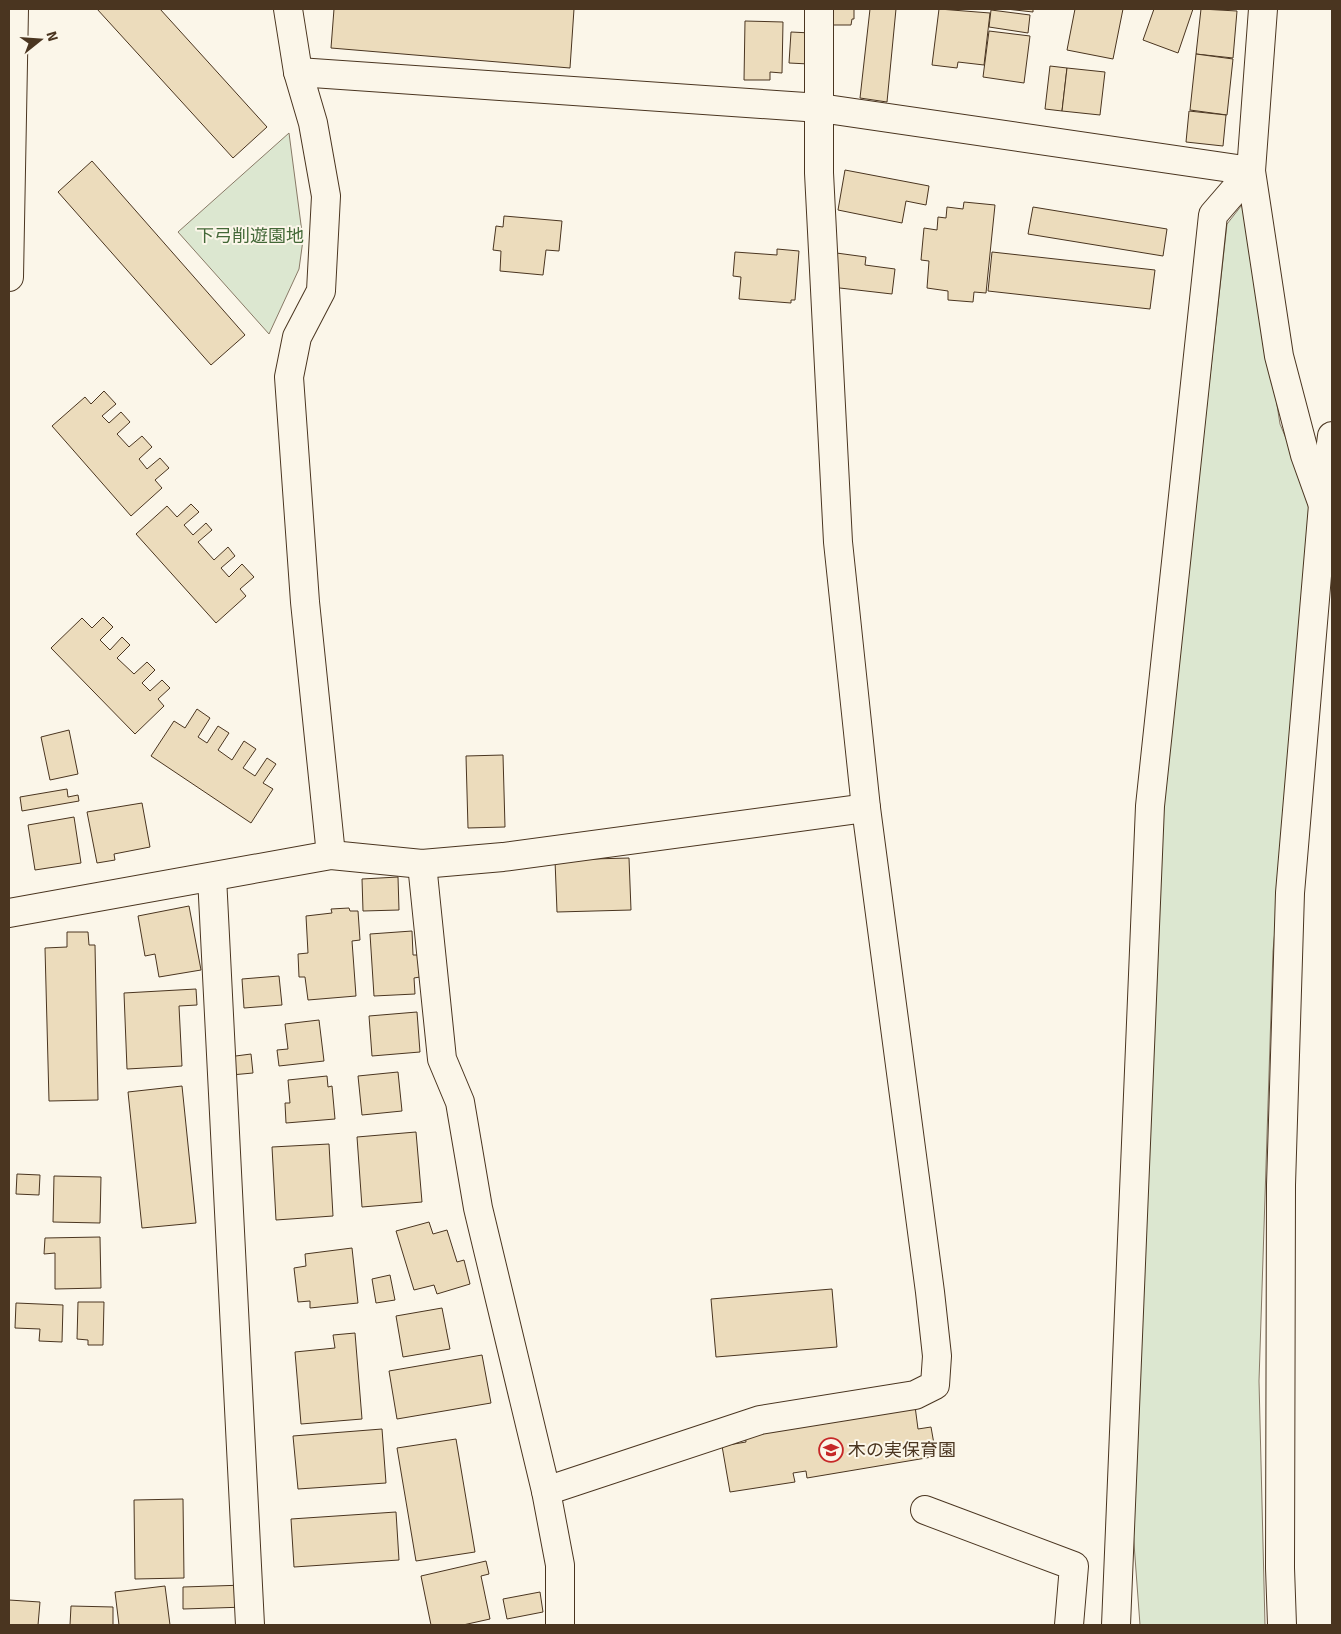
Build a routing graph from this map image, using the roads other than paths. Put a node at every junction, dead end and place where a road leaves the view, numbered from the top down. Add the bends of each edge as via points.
1 (14, 9) edge
2 (288, 9) edge
3 (819, 9) edge
4 (1262, 9) edge
5 (298, 72) junction
6 (820, 108) junction
7 (1251, 171) junction
8 (9, 277) edge
9 (1332, 436) edge
10 (1323, 505) junction
11 (866, 808) junction
12 (331, 855) junction
13 (422, 864) junction
14 (212, 877) junction
15 (9, 913) edge
16 (546, 1491) junction
17 (926, 1510) dead end
18 (250, 1625) edge
19 (560, 1625) edge
20 (1070, 1625) edge
21 (1116, 1625) edge
22 (1282, 1625) edge

1 - 8 street
2 - 5 street
3 - 6 street
4 - 7 street
5 - 6 street
5 - 12 street via 313,123 326,196 321,291 297,337 289,377 305,602
6 - 7 street
6 - 11 street via 822,249 838,542
7 - 10 street via 1279,356 1305,455
7 - 21 street via 1213,215 1150,806
9 - 10 street
10 - 22 street via 1290,894 1281,1194
11 - 13 street via 504,857
11 - 16 street via 930,1292 937,1356 936,1385 915,1395 760,1420
12 - 13 street
12 - 14 street
13 - 16 street via 442,1058 460,1102 478,1208
14 - 15 street
14 - 18 street
16 - 19 street via 560,1565
17 - 20 street via 1074,1566

